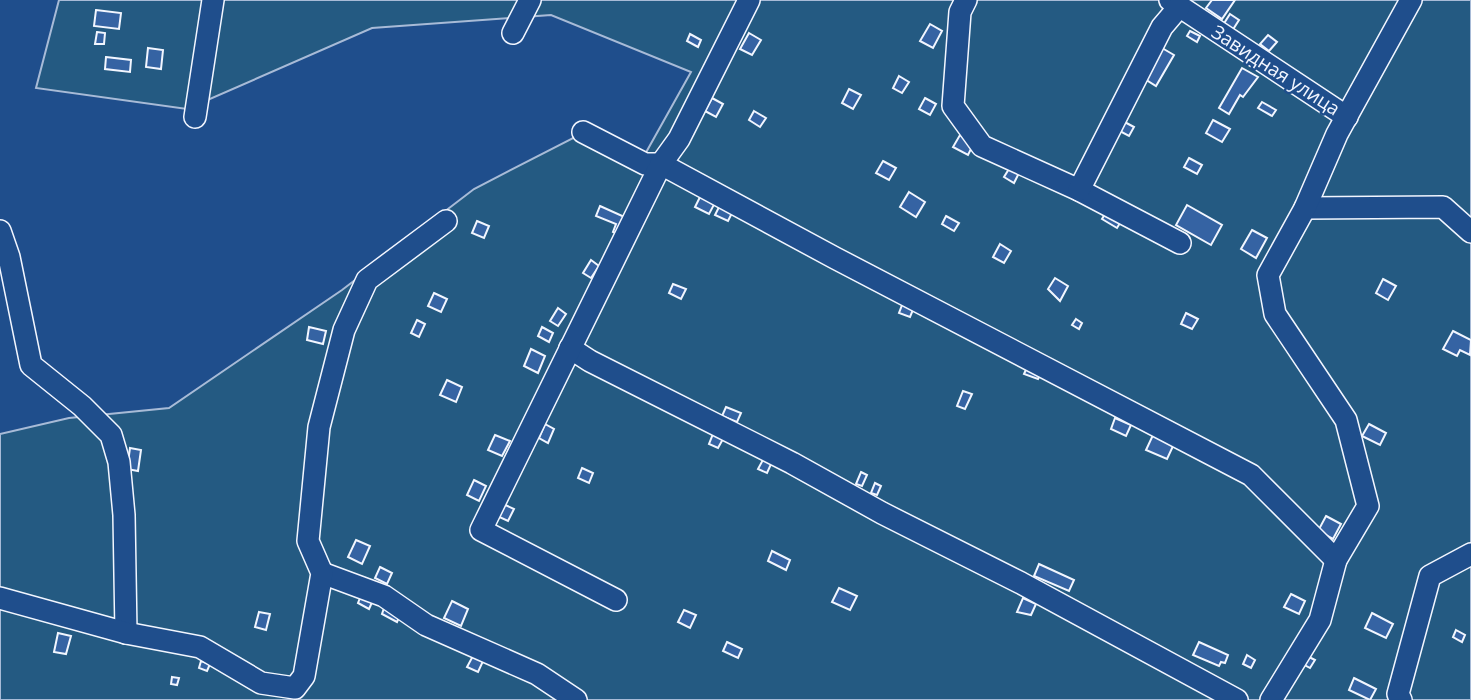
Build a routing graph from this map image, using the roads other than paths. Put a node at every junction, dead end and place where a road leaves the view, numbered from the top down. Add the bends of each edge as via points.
1 (213, 0) edge
2 (530, 0) edge
3 (749, 0) edge
4 (966, 0) edge
5 (1411, 0) edge
6 (1175, 4) edge
7 (513, 33) dead end
8 (195, 117) dead end
9 (1347, 117) junction
10 (583, 132) dead end
11 (661, 163) junction
12 (1079, 190) junction
13 (1305, 208) junction
14 (446, 221) dead end
15 (0, 231) edge
16 (1471, 232) edge
17 (1180, 243) dead end
18 (570, 348) junction
19 (1471, 554) edge
20 (1336, 560) junction
21 (322, 573) junction
22 (0, 598) edge
23 (617, 600) dead end
24 (126, 633) junction
25 (576, 700) edge
26 (1237, 700) edge
27 (1271, 700) edge
28 (1401, 700) edge

1 - 8 lane
2 - 7 lane
3 - 11 lane via 679,139
4 - 12 lane via 960,12 953,106 982,146
5 - 9 lane
6 - 9 lane, Завидная улица
6 - 12 lane
9 - 13 lane
10 - 11 lane via 645,164
11 - 18 lane
11 - 20 lane via 1251,475
12 - 17 lane
13 - 16 lane via 1443,207
13 - 20 lane via 1268,275 1275,314 1346,420 1368,506
14 - 21 lane via 367,280 344,330 319,426 312,502 309,541
15 - 24 lane via 31,365 111,435 124,514
18 - 23 lane via 481,530
18 - 26 lane
19 - 28 lane via 1430,576 1398,694
20 - 27 lane via 1320,620
21 - 24 lane via 304,676 295,688 261,683 200,647
21 - 25 lane via 384,596 426,625 537,674
22 - 24 lane

